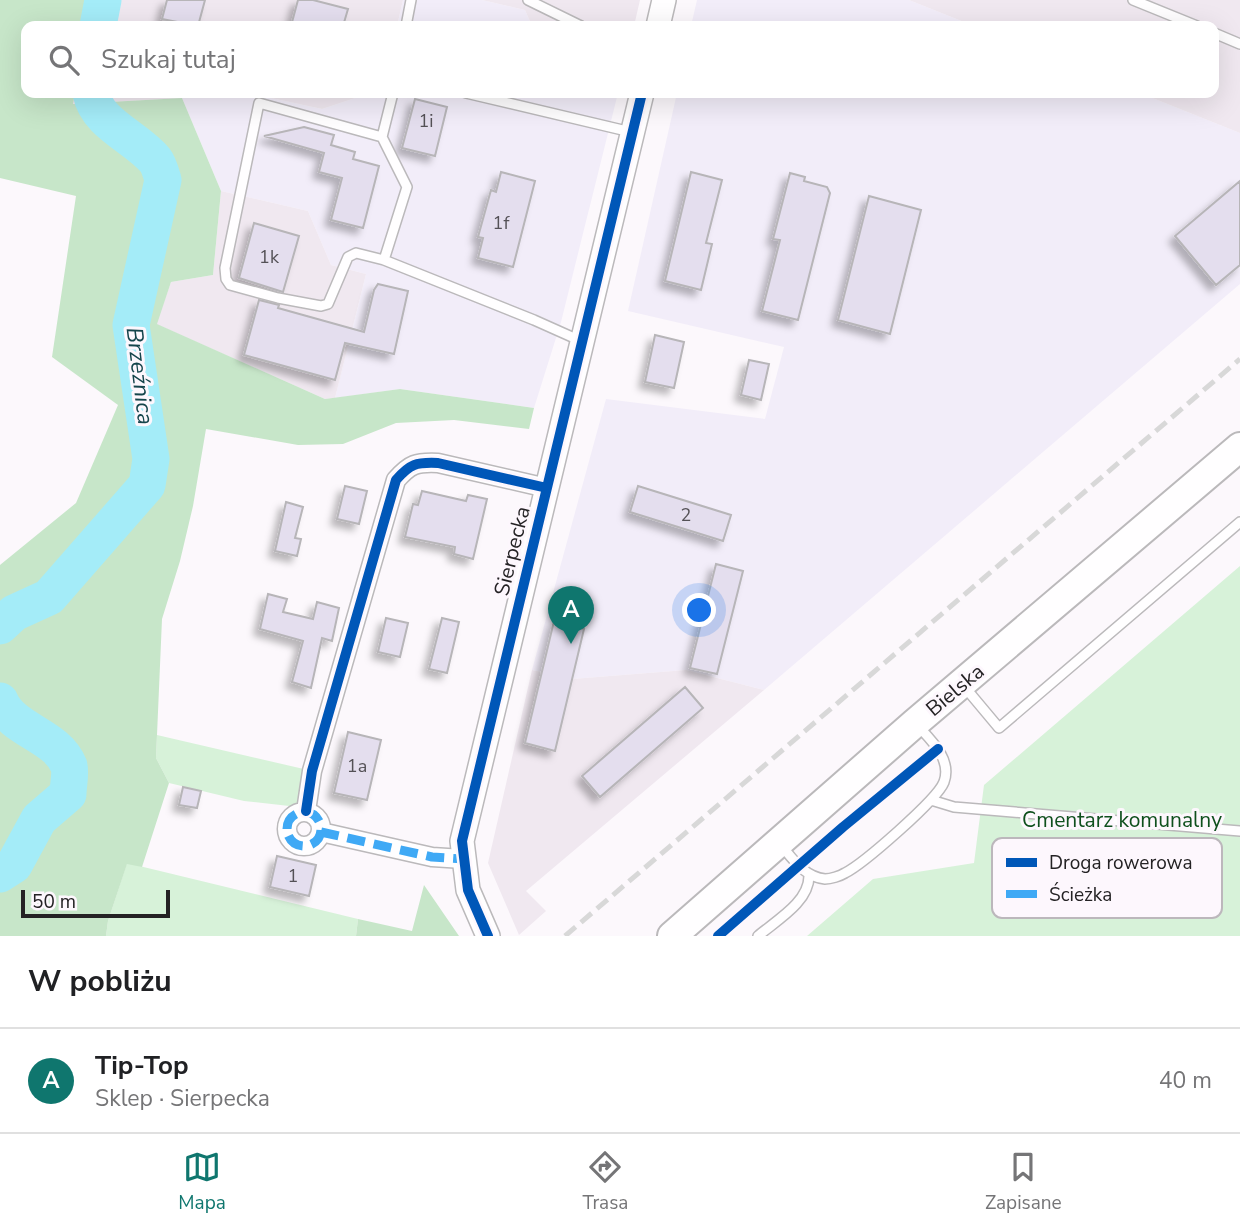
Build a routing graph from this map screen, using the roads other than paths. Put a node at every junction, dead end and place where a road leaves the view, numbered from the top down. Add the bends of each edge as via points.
1 (411, 0) edge
2 (528, 0) edge
3 (664, 0) edge
4 (1133, 0) edge
5 (407, 21) edge
6 (571, 21) edge
7 (659, 21) edge
8 (1185, 21) edge
9 (1219, 35) edge
10 (1240, 44) edge
11 (392, 98) edge
12 (487, 98) edge
13 (641, 98) edge
14 (633, 132) junction
15 (382, 136) junction
16 (384, 260) junction
17 (583, 342) junction
18 (1240, 447) edge
19 (547, 488) junction
20 (1240, 523) edge
21 (962, 684) junction
22 (915, 723) junction
23 (931, 800) junction
24 (306, 811) junction
25 (1240, 831) edge
26 (321, 832) junction
27 (778, 842) junction
28 (463, 859) junction
29 (809, 876) junction
30 (488, 936) edge
31 (671, 936) edge
32 (758, 936) edge

1 - 5 lane
2 - 6 lane
3 - 7 street
4 - 8 lane
9 - 10 lane
11 - 15 lane
12 - 14 lane
13 - 14 street, Sierpecka
14 - 17 street, Sierpecka
15 - 16 lane via 407,187
15 - 16 lane via 259,103 225,268 230,285 321,306 332,298 348,257 356,253
16 - 17 lane
17 - 19 street, Sierpecka
18 - 21 main road, Bielska
19 - 24 street via 421,462 407,467 396,480 312,771
19 - 28 street, Sierpecka via 474,786 462,841
20 - 21 lane via 999,728
21 - 22 main road, Bielska
22 - 23 lane via 946,764 944,782
22 - 27 main road, Bielska
23 - 25 lane via 954,807
23 - 29 lane via 847,873 828,880
24 - 26 street via 318,819
24 - 26 street via 289,821 290,840 309,846
26 - 28 street via 432,857
27 - 29 lane
27 - 31 main road, Bielska
28 - 30 street, Sierpecka via 468,890
29 - 32 lane via 809,886 799,901

